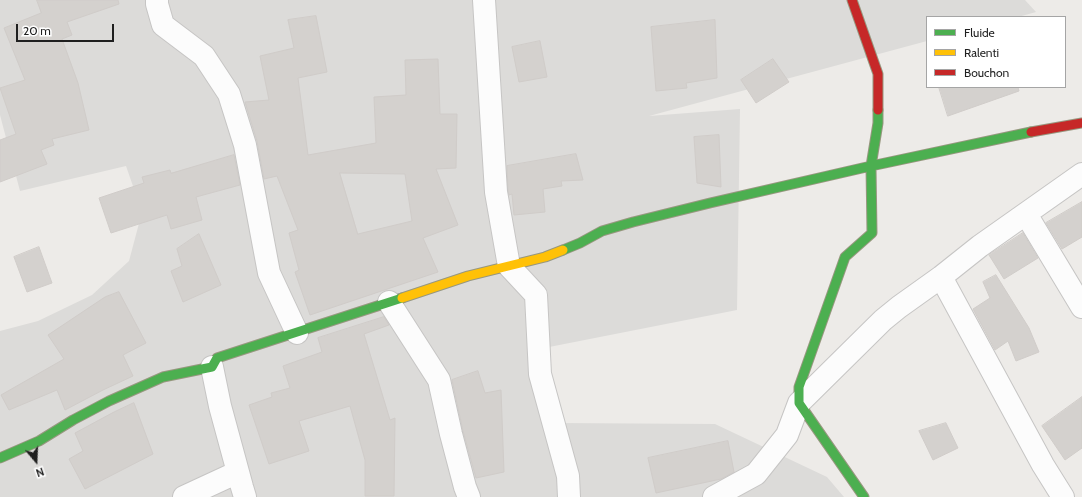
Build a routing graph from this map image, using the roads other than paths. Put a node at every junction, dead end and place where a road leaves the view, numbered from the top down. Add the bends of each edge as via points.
1 (157, 0) edge
2 (484, 0) edge
3 (852, 0) edge
4 (1082, 123) edge
5 (872, 166) junction
6 (1082, 174) edge
7 (1026, 214) junction
8 (509, 266) junction
9 (941, 277) junction
10 (389, 302) junction
11 (1082, 307) edge
12 (297, 333) junction
13 (212, 367) junction
14 (799, 403) junction
15 (1, 456) edge
16 (238, 472) junction
17 (184, 497) edge
18 (245, 497) edge
19 (469, 497) edge
20 (569, 497) edge
21 (714, 497) edge
22 (864, 497) edge
23 (1063, 497) edge

1 - 12 street via 163,25 204,56 229,94 245,146 269,273
2 - 8 street via 496,192
3 - 5 street via 878,74 878,123
4 - 5 street
5 - 8 street via 633,222 602,231 545,257
5 - 14 street via 872,233 845,257 799,387
6 - 7 street
7 - 9 street
7 - 11 street
8 - 10 street via 468,276
8 - 20 street via 536,296 540,374 568,476
9 - 14 street via 883,320
9 - 23 street
10 - 12 street
10 - 19 street via 439,380
12 - 13 street via 217,358
13 - 15 street via 163,377 109,401 39,441
13 - 16 street
14 - 21 street via 787,434 756,474
14 - 22 street
16 - 17 street
16 - 18 street

